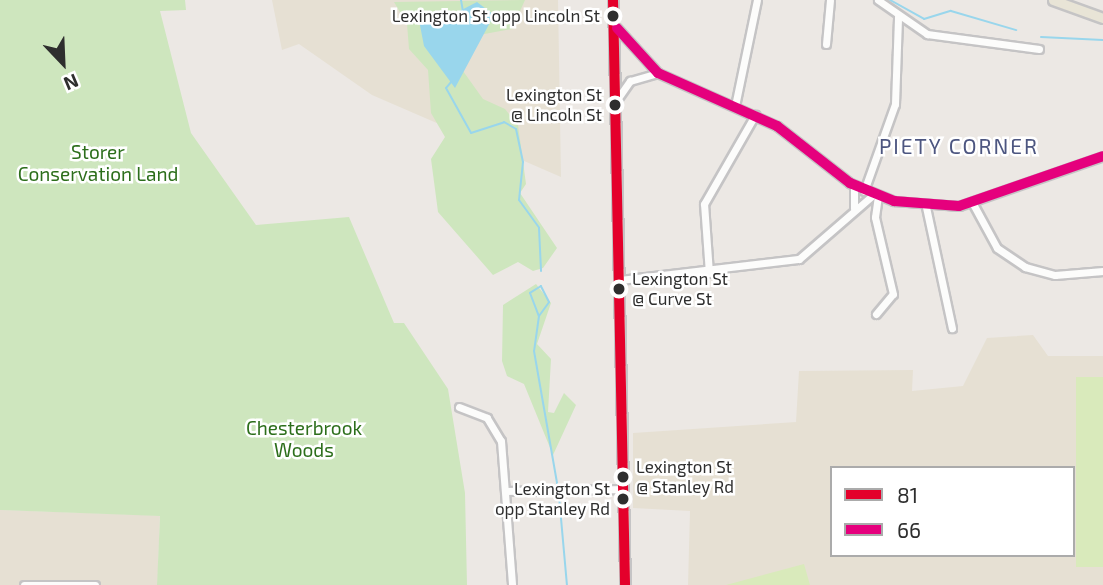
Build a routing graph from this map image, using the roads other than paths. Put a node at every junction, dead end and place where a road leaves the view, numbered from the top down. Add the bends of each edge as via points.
1 (613, 0) edge
2 (757, 0) edge
3 (830, 0) edge
4 (878, 0) edge
5 (1053, 0) edge
6 (898, 16) junction
7 (1103, 18) edge
8 (617, 28) junction
9 (826, 44) dead end
10 (1039, 49) dead end
11 (658, 73) junction
12 (618, 98) junction
13 (735, 106) junction
14 (755, 115) junction
15 (1103, 156) edge
16 (854, 185) junction
17 (864, 191) junction
18 (876, 196) junction
19 (972, 202) junction
20 (926, 207) junction
21 (854, 208) junction
22 (1103, 271) edge
23 (709, 273) junction
24 (619, 279) junction
25 (876, 314) dead end
26 (952, 328) dead end
27 (459, 407) dead end
28 (622, 488) junction
29 (508, 491) junction
30 (23, 585) edge
31 (95, 585) edge
32 (512, 585) edge
33 (625, 585) edge

1 - 8 main road
2 - 13 street
3 - 9 street
4 - 6 street
5 - 7 main road
6 - 10 street via 941,37
6 - 17 street via 895,104
8 - 11 street
8 - 12 main road
11 - 12 street via 631,81
11 - 13 street
12 - 24 main road
13 - 14 street
14 - 16 street
14 - 23 street via 704,204
15 - 19 street
16 - 17 street
16 - 21 street
17 - 18 street
18 - 20 street
18 - 21 street
18 - 25 street via 876,217 893,294
19 - 20 street
19 - 22 street via 997,248 1025,267 1070,276
20 - 26 street
21 - 23 street via 799,259
23 - 24 street
24 - 28 main road
27 - 29 street via 487,418 497,430
28 - 29 street
28 - 33 main road
29 - 32 street
30 - 31 street

